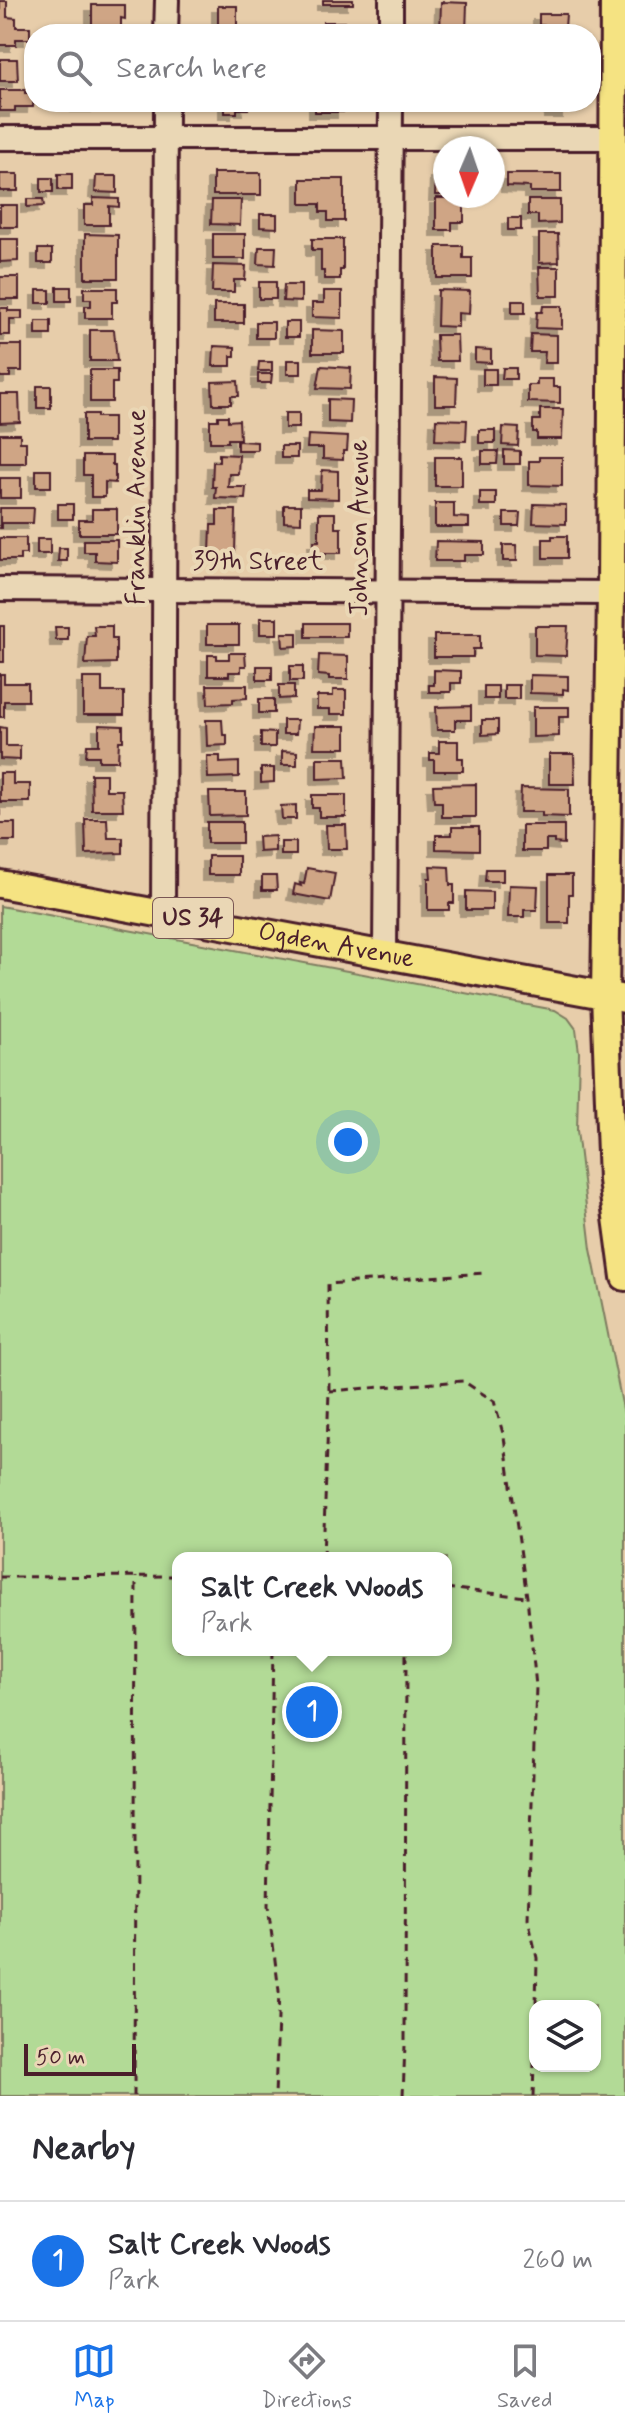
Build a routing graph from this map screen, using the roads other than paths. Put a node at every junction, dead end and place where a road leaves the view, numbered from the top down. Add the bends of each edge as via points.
1 (167, 0) edge
2 (391, 0) edge
3 (614, 0) edge
4 (166, 24) edge
5 (391, 24) edge
6 (166, 112) edge
7 (391, 112) edge
8 (0, 138) edge
9 (391, 138) junction
10 (613, 138) junction
11 (166, 139) junction
12 (619, 283) edge
13 (0, 589) edge
14 (165, 590) junction
15 (388, 590) junction
16 (611, 593) junction
17 (0, 884) edge
18 (163, 913) junction
19 (385, 953) junction
20 (615, 997) edge
21 (625, 1277) edge

1 - 4 street
2 - 5 street
3 - 10 main road
6 - 11 street, Franklin Avenue
7 - 9 street, Johnson Avenue
8 - 11 street
9 - 10 street
9 - 11 street
9 - 15 street, Johnson Avenue
10 - 12 main road
11 - 14 street, Franklin Avenue
12 - 16 main road
13 - 14 street, 39th Street
14 - 15 street, 39th Street
14 - 18 street, Franklin Avenue
15 - 16 street, 39th Street
15 - 19 street, Johnson Avenue
16 - 20 main road
17 - 18 main road, Ogden Avenue / US 34
18 - 19 main road, Ogden Avenue / US 34
19 - 20 main road, Ogden Avenue / US 34
20 - 21 main road via 612,1180

